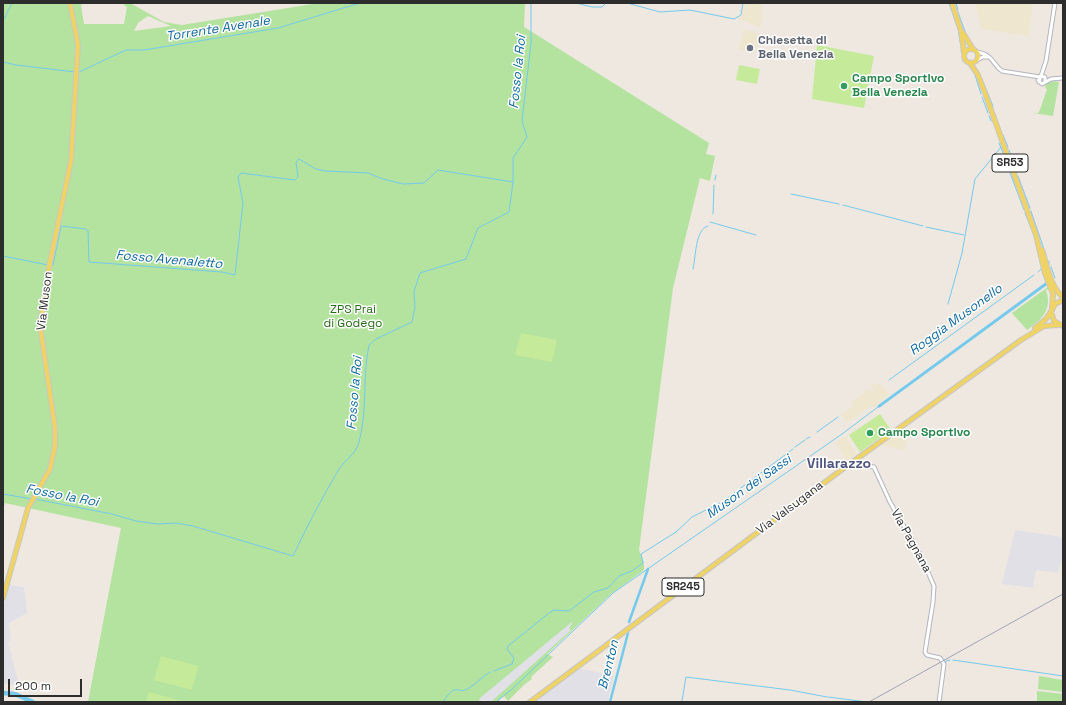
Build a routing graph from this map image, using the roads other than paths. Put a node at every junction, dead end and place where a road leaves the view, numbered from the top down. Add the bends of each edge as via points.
1 (70, 3) edge
2 (952, 3) edge
3 (1056, 3) edge
4 (961, 31) junction
5 (973, 49) junction
6 (977, 52) junction
7 (964, 53) junction
8 (989, 57) junction
9 (976, 61) junction
10 (970, 63) junction
11 (1044, 71) junction
12 (978, 75) junction
13 (1033, 76) junction
14 (1040, 77) junction
15 (1045, 77) junction
16 (1063, 78) edge
17 (1051, 79) junction
18 (1039, 82) junction
19 (1045, 82) junction
20 (1052, 285) junction
21 (1063, 297) edge
22 (1063, 300) edge
23 (1052, 309) junction
24 (1062, 326) edge
25 (1021, 340) junction
26 (852, 462) junction
27 (3, 598) edge
28 (530, 702) edge
29 (939, 702) edge

1 - 27 main road, Via Muson via 78,44 71,167 50,265 40,331 55,428 55,446 50,469 32,498
2 - 4 main road, SR53
3 - 11 street
4 - 5 main road, SR53
4 - 7 main road, SR53
5 - 6 main road, SR53
5 - 7 main road via 968,49
6 - 8 street
6 - 9 main road, SR53
7 - 10 main road, SR53 via 965,60
8 - 9 street
8 - 13 street via 1002,71
9 - 10 main road
9 - 12 main road, SR53
10 - 12 main road, SR53
11 - 14 street
11 - 15 street
12 - 20 main road, SR53
13 - 14 street
13 - 18 street
14 - 15 street
14 - 18 street
15 - 17 street
15 - 19 street
16 - 17 street
17 - 19 street
18 - 19 street
20 - 21 main road, SR53
20 - 23 main road, SR53
22 - 23 main road, Via Valsugana via 1057,302
23 - 24 main road, SR53 via 1053,319
23 - 25 main road, Via Valsugana / SR245 via 1044,321
24 - 25 main road, Via Valsugana / SR245 via 1044,326
25 - 26 main road, Via Valsugana / SR245
26 - 28 main road, Via Valsugana / SR245
26 - 29 street, Via Pagnana via 874,467 883,489 932,579 934,594 925,652 927,655 940,658 944,664

